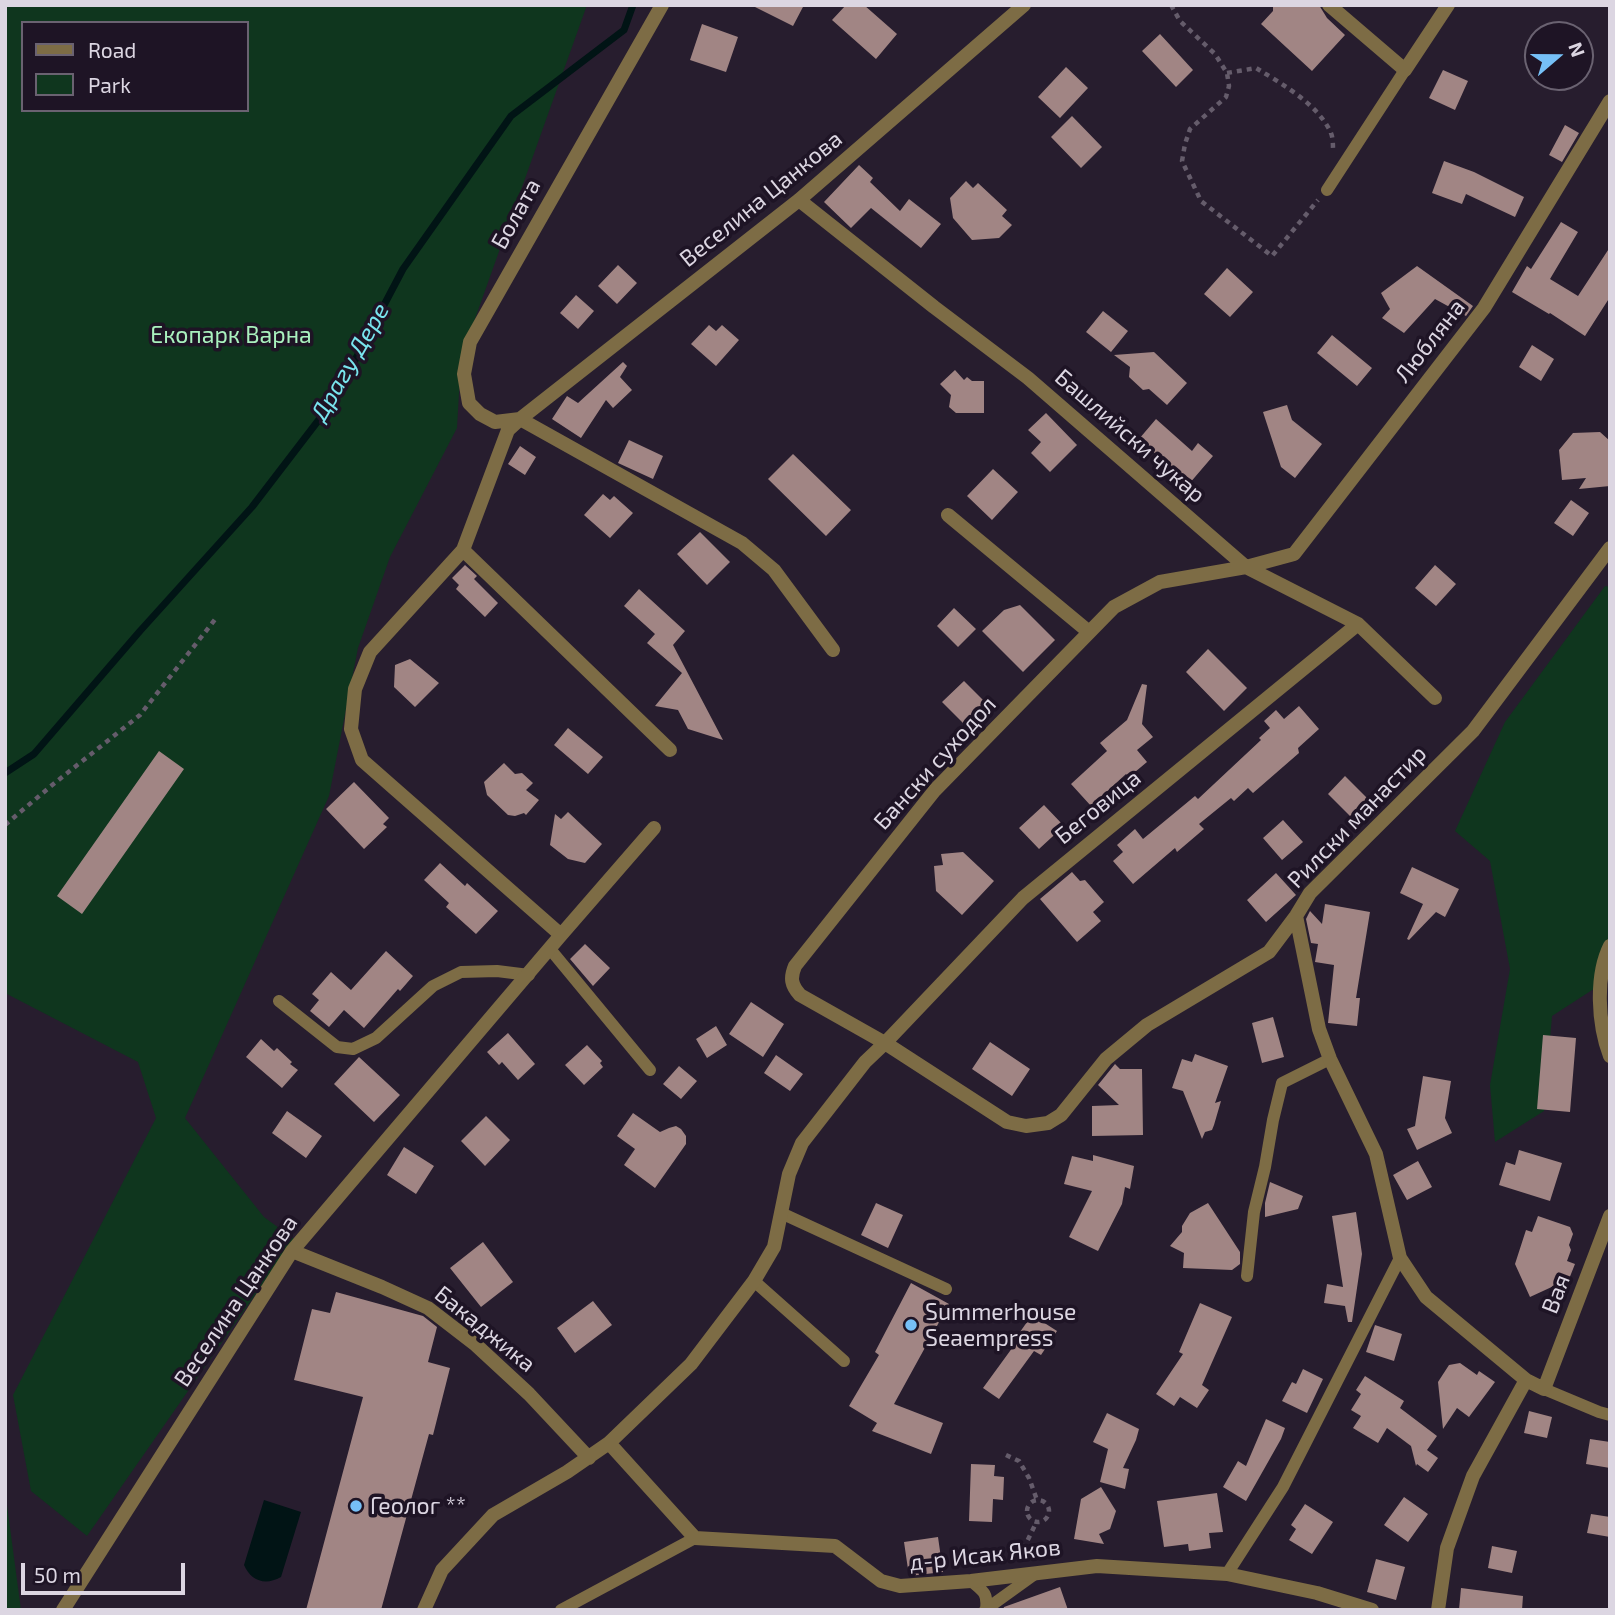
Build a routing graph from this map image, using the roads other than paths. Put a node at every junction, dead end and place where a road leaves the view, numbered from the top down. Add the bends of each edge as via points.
1 (662, 5) edge
2 (1024, 5) edge
3 (1329, 5) edge
4 (1448, 5) edge
5 (1405, 70) junction
6 (1610, 101) edge
7 (1327, 190) road end
8 (799, 200) junction
9 (520, 419) junction
10 (948, 515) dead end
11 (1610, 548) edge
12 (463, 550) junction
13 (1246, 567) junction
14 (1358, 624) junction
15 (1089, 632) junction
16 (833, 650) dead end
17 (1435, 698) dead end
18 (670, 750) dead end
19 (654, 828) dead end
20 (1296, 916) junction
21 (561, 935) junction
22 (1610, 946) edge
23 (550, 949) junction
24 (529, 975) junction
25 (279, 1001) dead end
26 (885, 1044) junction
27 (1610, 1056) edge
28 (1331, 1059) junction
29 (650, 1070) dead end
30 (781, 1213) junction
31 (1610, 1216) edge
32 (292, 1251) junction
33 (1400, 1258) junction
34 (1247, 1276) dead end
35 (754, 1281) junction
36 (946, 1289) dead end
37 (844, 1361) dead end
38 (1526, 1380) junction
39 (1544, 1389) junction
40 (1610, 1415) edge
41 (609, 1443) junction
42 (589, 1458) junction
43 (695, 1538) junction
44 (1035, 1574) junction
45 (1227, 1574) junction
46 (971, 1581) junction
47 (986, 1609) edge
48 (63, 1610) edge
49 (424, 1610) edge
50 (561, 1610) edge
51 (1372, 1610) edge
52 (1437, 1610) edge

1 - 9 street, Болата via 470,342 464,374 470,403 495,422
2 - 8 street, Веселина Цанкова
3 - 5 street
4 - 5 street
5 - 7 lane
6 - 13 street, Любляна via 1484,309 1294,554
8 - 9 street, Веселина Цанкова
8 - 13 street, Башлийски чукар via 1028,377
9 - 12 street, Веселина Цанкова via 508,430
9 - 16 street via 742,543 774,570
10 - 15 street
11 - 20 street, Рилски манастир via 1473,731 1310,893
12 - 18 street
12 - 21 street, Веселина Цанкова via 370,652 355,689 351,729 362,760
13 - 14 street, Башлийски чукар
13 - 15 street, Бански суходол via 1160,582 1114,607
14 - 17 street, Башлийски чукар
14 - 26 street, Беговица via 1023,898
15 - 26 street, Бански суходол via 935,790 795,966 793,988 800,995
19 - 21 street, Веселина Цанкова
20 - 26 street, Рилски манастир via 1269,952 1137,1033 1106,1059 1061,1115 1048,1123 1026,1126 1007,1122
20 - 28 street via 1318,1029
21 - 23 street, Веселина Цанкова
22 - 27 street via 1599,1001
23 - 24 street, Веселина Цанкова
23 - 29 lane
24 - 25 lane via 461,972 433,986 376,1038 353,1049 337,1046
24 - 32 street, Веселина Цанкова
26 - 30 street via 865,1062 802,1143 789,1174
28 - 33 street via 1376,1154
28 - 34 lane via 1282,1083 1254,1212
30 - 35 street via 774,1247
30 - 36 lane
31 - 39 street, Вая
32 - 42 street, Бакаджика via 428,1308 476,1345
32 - 48 street, Веселина Цанкова
33 - 38 street via 1426,1297
33 - 45 lane via 1283,1487
35 - 37 lane
35 - 41 street via 691,1364
38 - 39 street
38 - 52 street via 1473,1476 1447,1548
39 - 40 lane
41 - 42 street
41 - 43 street
42 - 49 street via 493,1515 442,1570
43 - 46 street, д-р Исак Яков via 835,1546 881,1581 900,1586
43 - 50 lane
44 - 45 street, д-р Исак Яков via 1097,1566
44 - 46 street, д-р Исак Яков
44 - 47 lane
45 - 51 street, д-р Исак Яков
46 - 47 lane via 987,1599

